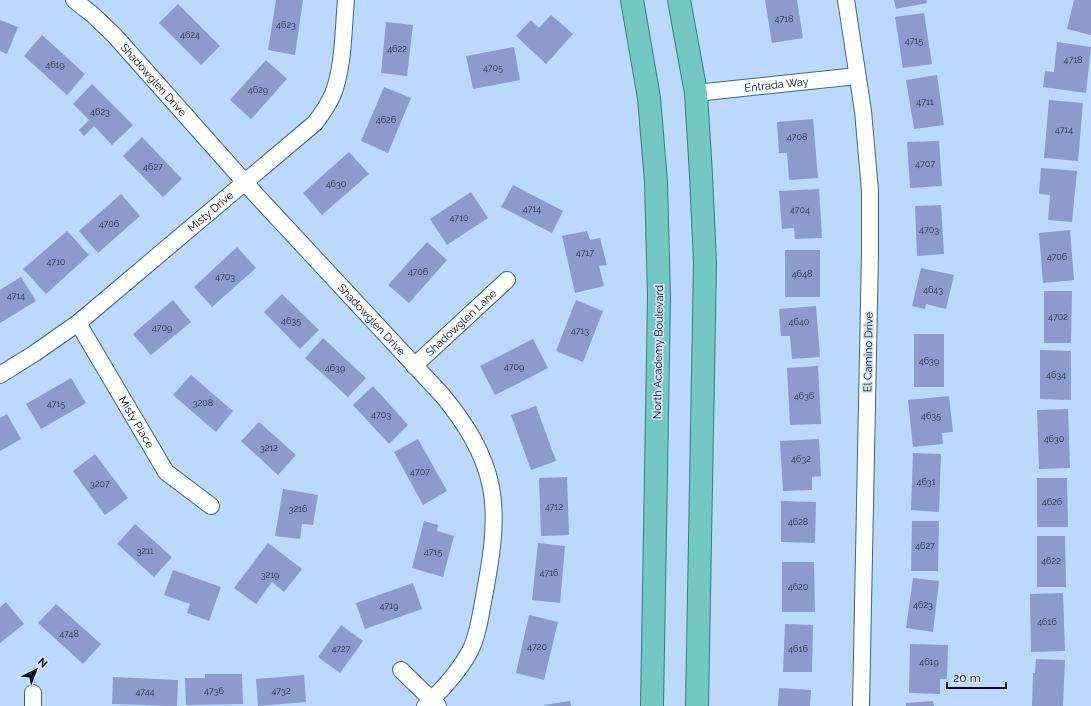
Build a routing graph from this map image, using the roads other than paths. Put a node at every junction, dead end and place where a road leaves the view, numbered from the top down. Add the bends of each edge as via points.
1 (74, 0) edge
2 (346, 0) edge
3 (632, 0) edge
4 (679, 0) edge
5 (846, 0) edge
6 (857, 76) junction
7 (696, 93) junction
8 (245, 182) junction
9 (508, 280) dead end
10 (78, 323) junction
11 (414, 366) junction
12 (0, 375) edge
13 (211, 506) dead end
14 (401, 670) dead end
15 (432, 704) edge
16 (652, 706) edge
17 (697, 706) edge
18 (861, 706) edge

1 - 8 street, Shadowglen Drive via 114,35
2 - 8 street, Misty Drive via 340,66 325,110 315,123
3 - 16 highway, North Academy Boulevard via 649,98 658,240
4 - 7 highway
5 - 6 street, El Camino Drive
6 - 7 street, Entrada Way
6 - 18 street, El Camino Drive via 863,111 870,191
7 - 17 highway via 705,264
8 - 10 street, Misty Drive
8 - 11 street, Shadowglen Drive
9 - 11 street, Shadowglen Lane
10 - 12 street, Misty Drive
10 - 13 street, Misty Place via 166,472
11 - 15 street, Shadowglen Drive via 443,396 474,439 491,487 494,514 487,581 471,649
14 - 15 street, Shadowglen Drive

